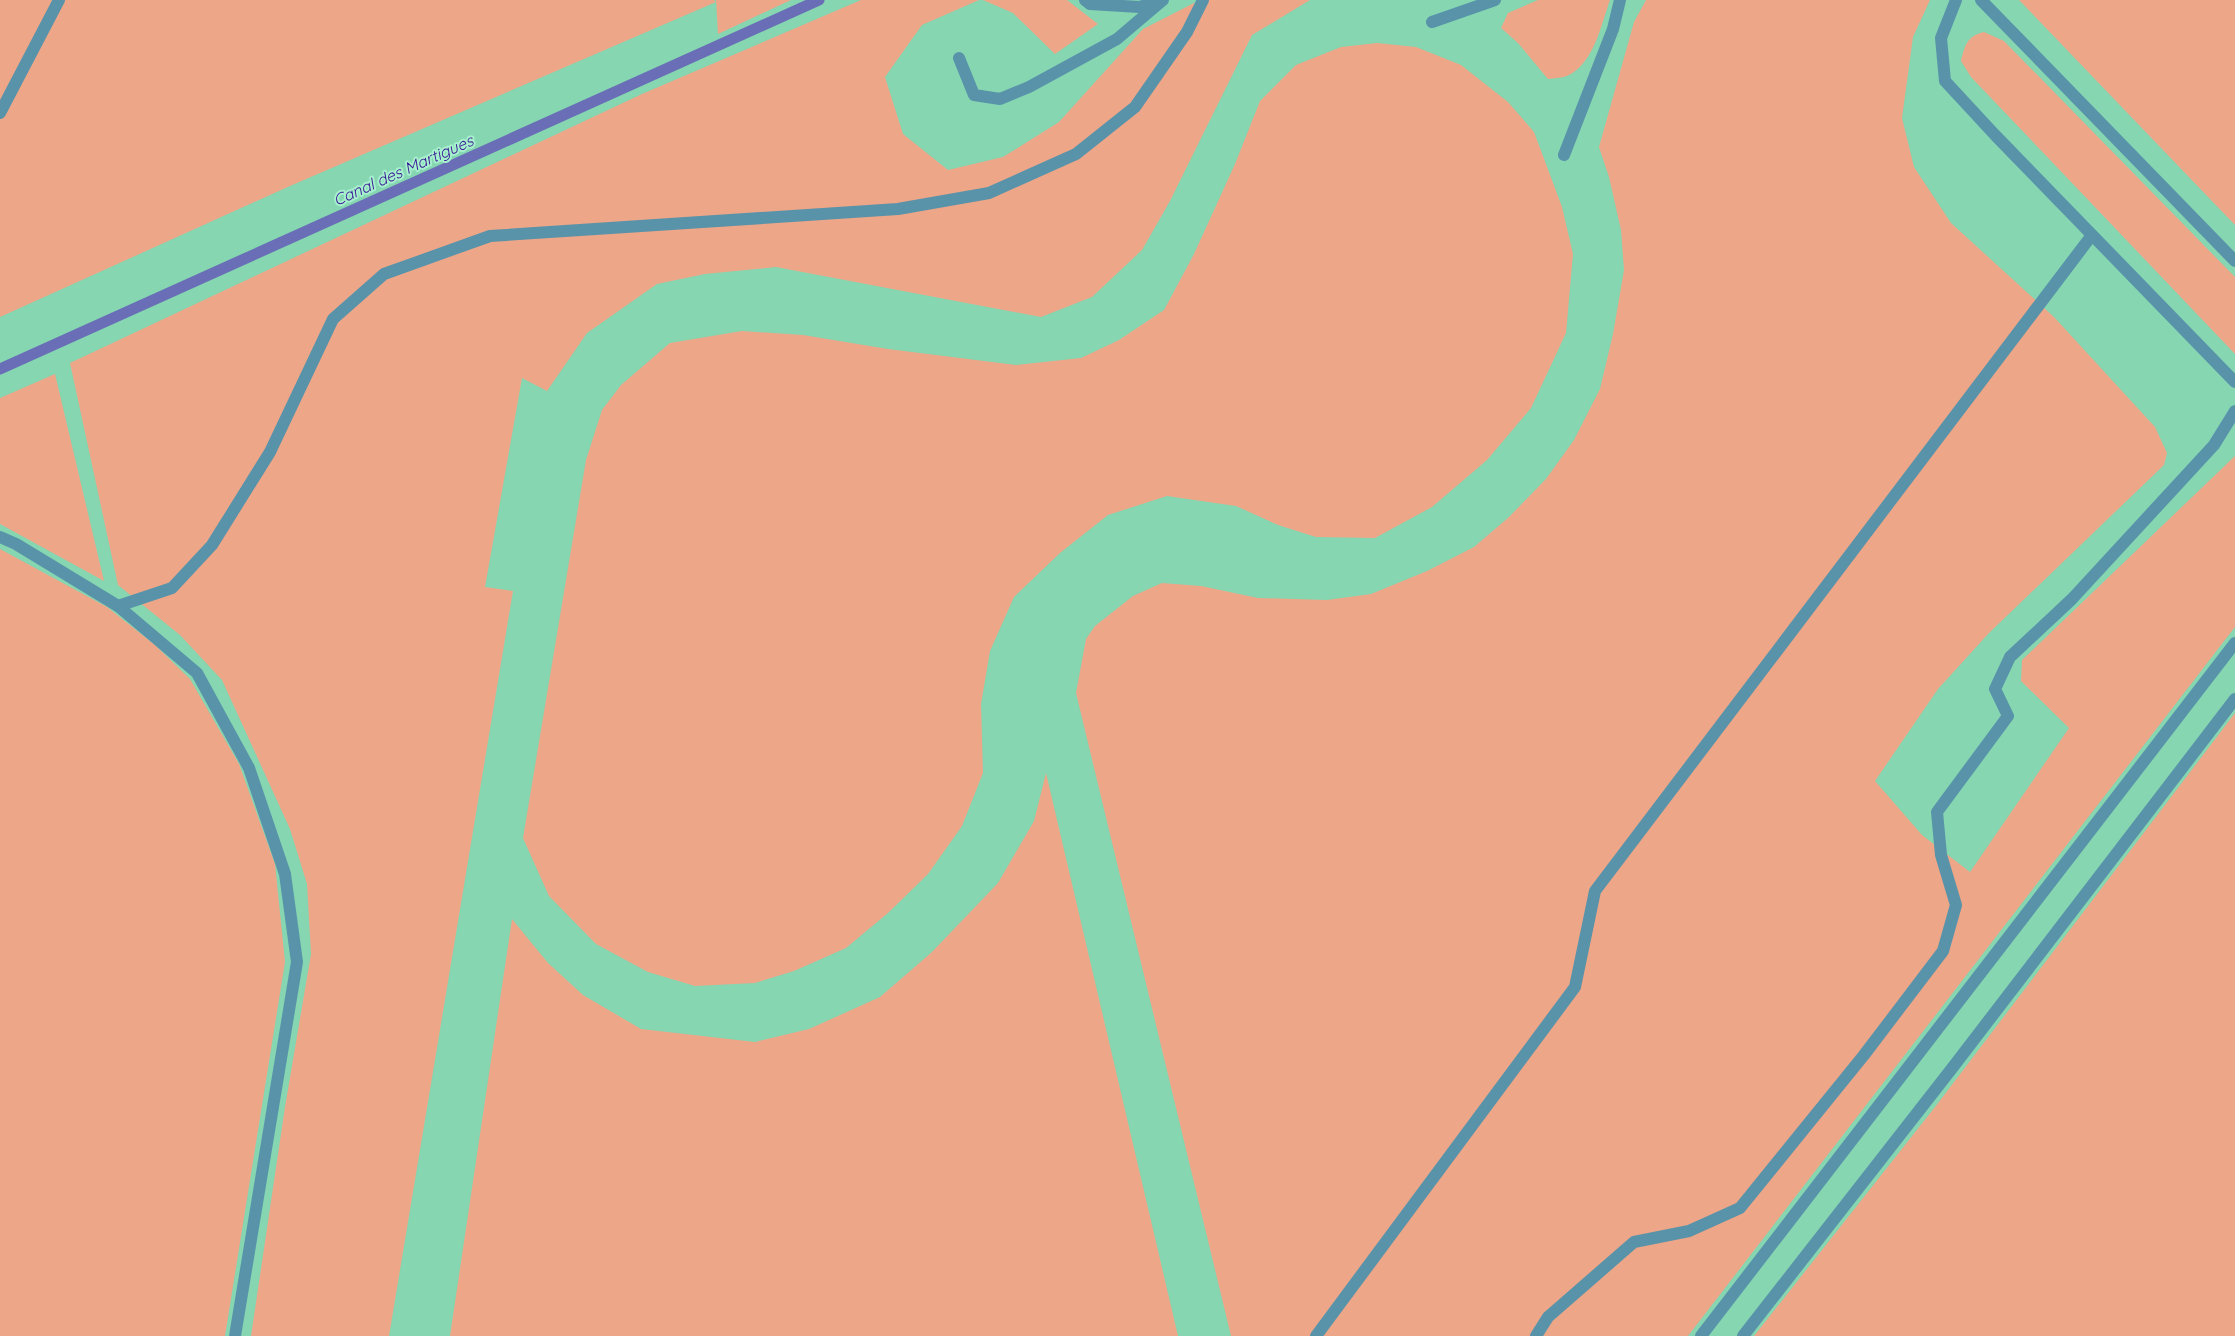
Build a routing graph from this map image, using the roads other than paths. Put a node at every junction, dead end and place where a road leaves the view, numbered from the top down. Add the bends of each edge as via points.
1 (60, 0) edge
2 (1084, 0) edge
3 (1203, 0) edge
4 (1495, 0) edge
5 (1620, 0) edge
6 (1956, 0) edge
7 (1981, 0) edge
8 (1432, 22) dead end
9 (959, 58) dead end
10 (0, 113) edge
11 (1564, 155) dead end
12 (2092, 236) junction
13 (2235, 261) edge
14 (2235, 382) edge
15 (2235, 410) edge
16 (0, 537) edge
17 (118, 606) junction
18 (2235, 643) edge
19 (2235, 699) edge
20 (235, 1336) edge
21 (1316, 1336) edge
22 (1536, 1336) edge
23 (1701, 1336) edge
24 (1743, 1336) edge

1 - 10 lane
2 - 9 lane via 1090,4 1139,7 1163,0 1117,39 1029,87 1000,99 974,95
3 - 17 lane via 1187,32 1135,106 1076,154 989,192 898,208 716,223 490,236 384,274 333,319 270,452 212,545 172,588
4 - 8 lane
5 - 11 lane via 1613,29
6 - 12 lane via 1940,38 1945,81
7 - 13 lane
12 - 14 lane
12 - 21 lane via 1595,891 1575,987
15 - 22 lane via 2214,445 2072,599 2010,657 1995,689 2008,716 1937,812 1941,855 1956,905 1943,951 1740,1208 1689,1231 1634,1242 1548,1316
16 - 17 lane
17 - 20 lane via 198,672 249,768 285,874 297,962
18 - 23 lane
19 - 24 lane

